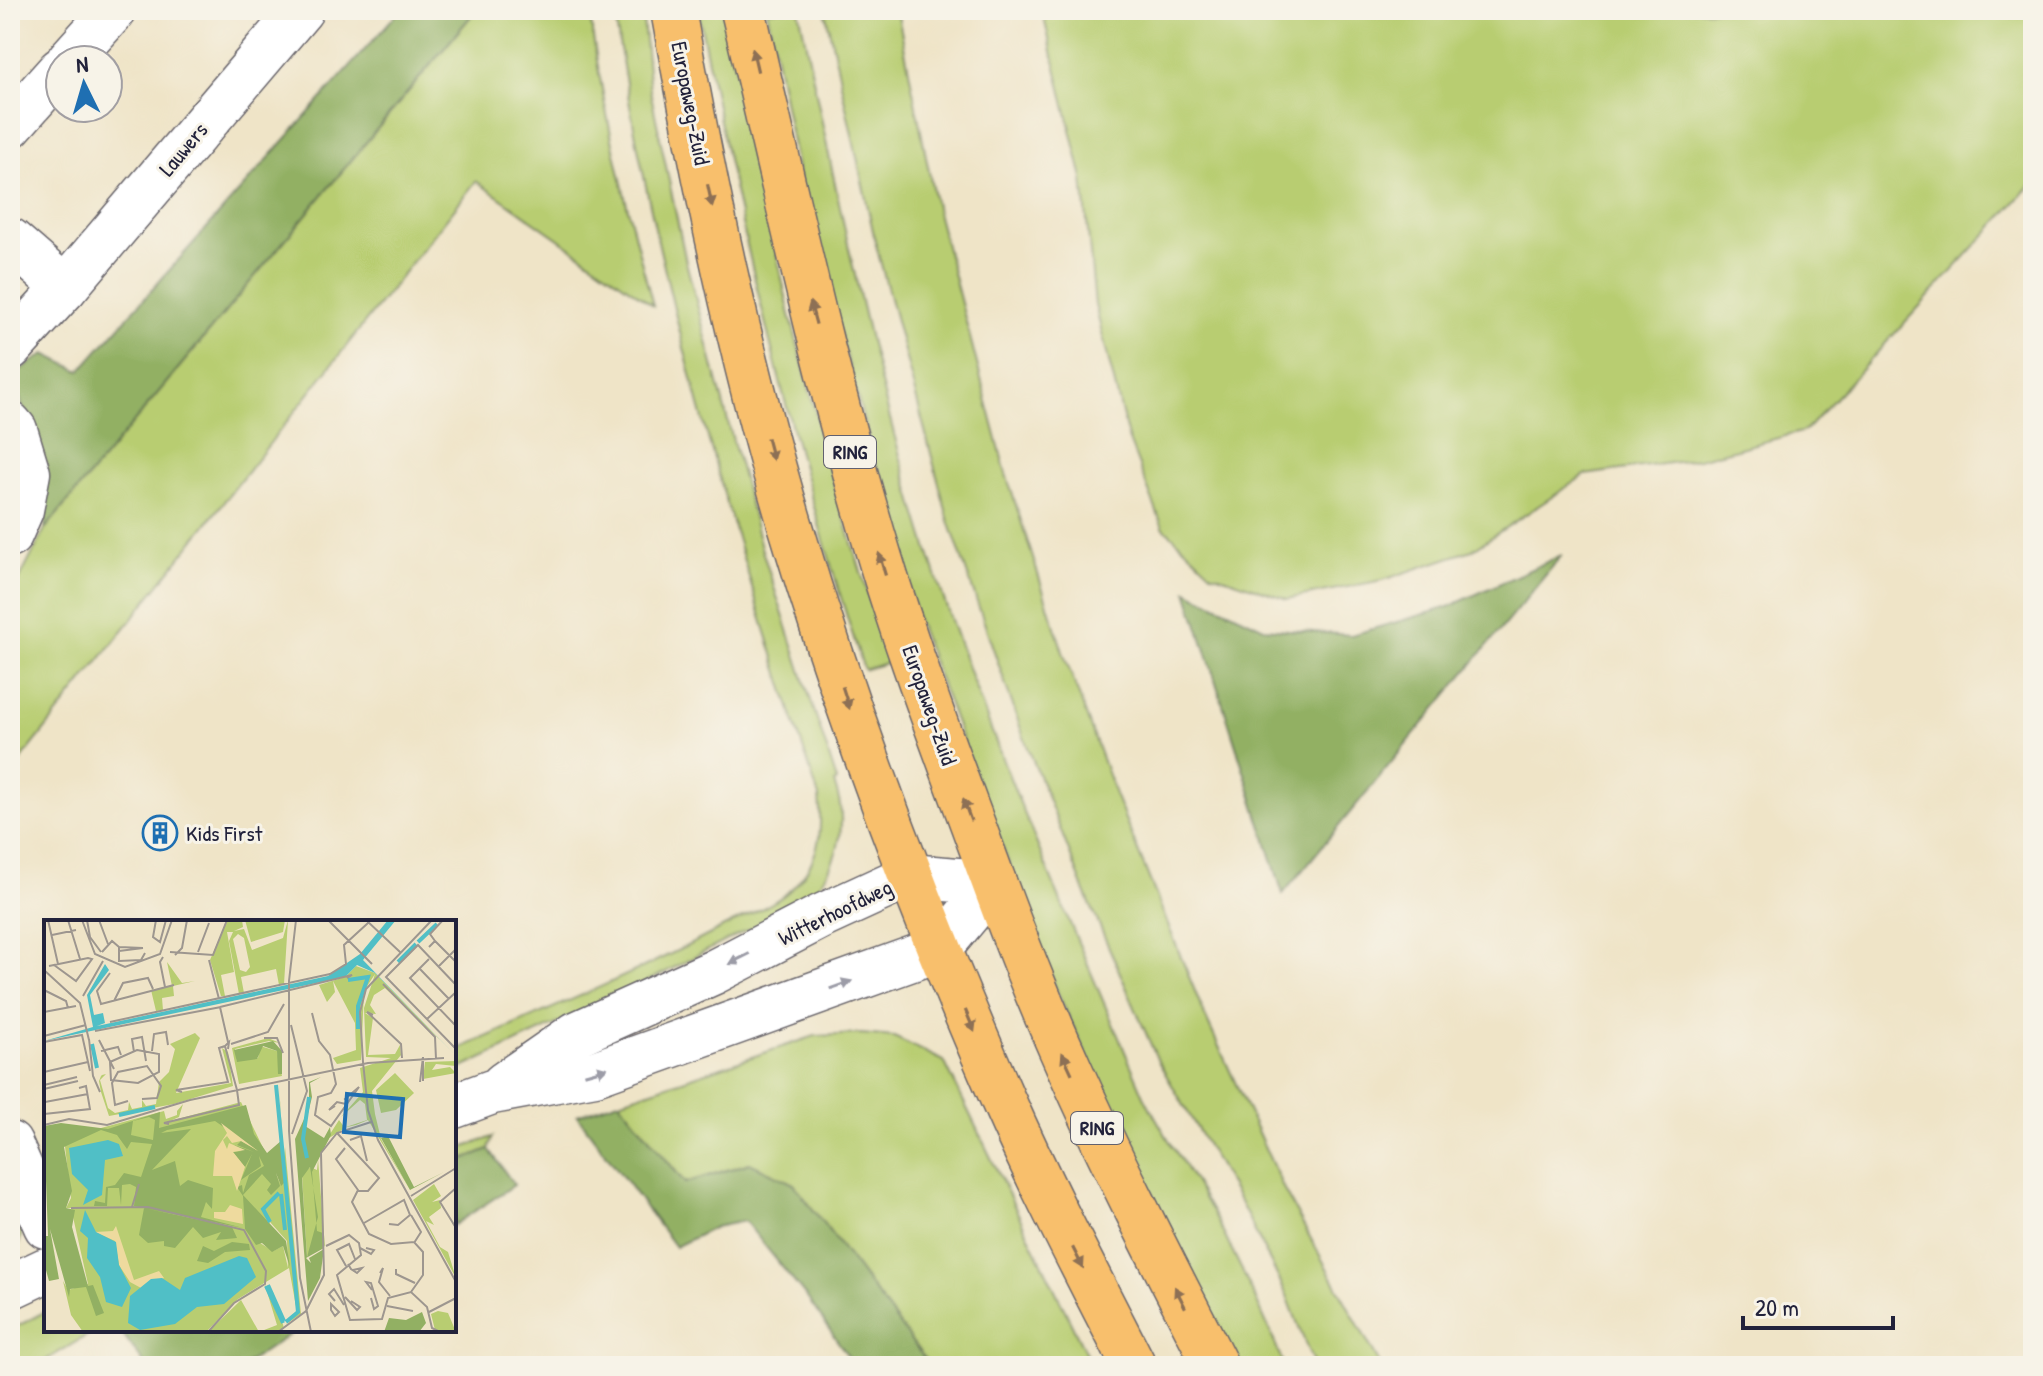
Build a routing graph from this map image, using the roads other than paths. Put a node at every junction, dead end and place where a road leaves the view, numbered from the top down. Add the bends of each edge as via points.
1 (301, 10) edge
2 (673, 10) edge
3 (743, 10) edge
4 (102, 14) edge
5 (80, 44) edge
6 (44, 88) edge
7 (10, 126) edge
8 (10, 240) edge
9 (65, 288) junction
10 (10, 348) edge
11 (10, 424) edge
12 (10, 535) edge
13 (909, 876) junction
14 (994, 883) junction
15 (939, 949) junction
16 (473, 1099) edge
17 (10, 1144) edge
18 (44, 1221) edge
19 (44, 1271) edge
20 (10, 1287) edge
21 (1134, 1366) edge
22 (1216, 1366) edge

1 - 9 street, Lauwers
2 -> 13 main road, Europaweg-Zuid via 731,297 790,523
14 -> 3 main road, Europaweg-Zuid / RING via 878,552 800,262
4 - 5 street
6 - 7 street
8 - 9 street
9 - 10 street, Lauwers
11 - 12 street via 28,473
13 - 14 street, Witterhoofdweg
13 - 15 main road, Europaweg-Zuid
13 -> 16 street, Witterhoofdweg via 576,1034
14 - 15 street
22 -> 14 main road, Europaweg-Zuid / RING via 1102,1140
16 -> 15 street, Witterhoofdweg via 595,1073
15 -> 21 main road, Europaweg-Zuid via 1065,1233
17 - 18 street
19 - 20 street

